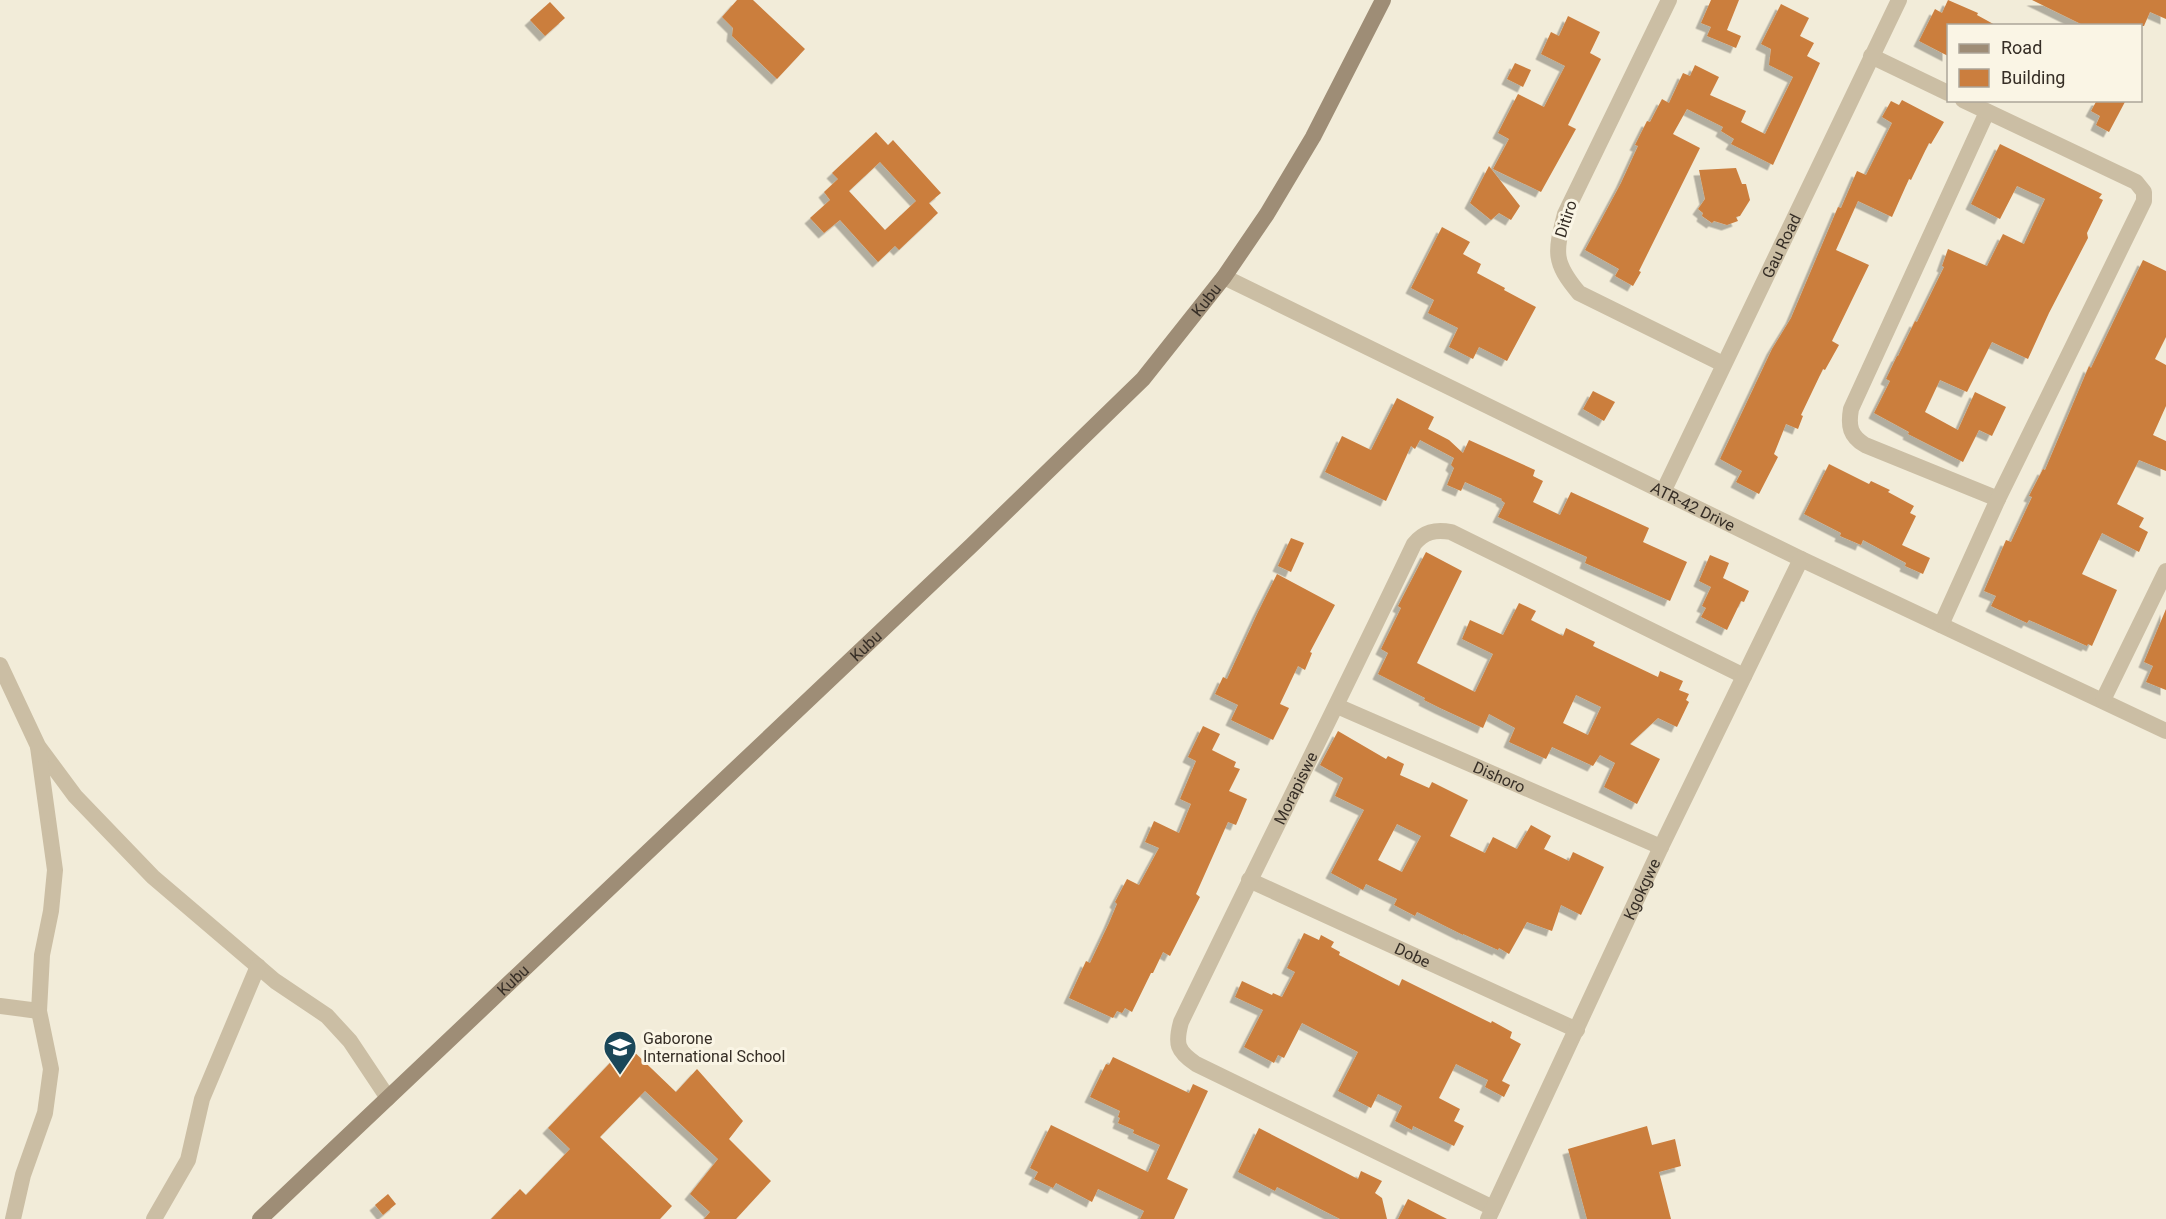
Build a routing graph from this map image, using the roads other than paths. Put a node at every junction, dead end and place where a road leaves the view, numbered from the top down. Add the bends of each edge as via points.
1 (1383, 0) edge
2 (1669, 0) edge
3 (1899, 0) edge
4 (1871, 56) junction
5 (1947, 93) edge
6 (1967, 102) edge
7 (1987, 112) junction
8 (1224, 277) junction
9 (1723, 364) junction
10 (1663, 492) junction
11 (1998, 499) junction
12 (1801, 559) junction
13 (2166, 571) edge
14 (2160, 599) edge
15 (1941, 625) junction
16 (0, 665) edge
17 (1744, 676) junction
18 (2103, 700) junction
19 (1337, 706) junction
20 (2166, 731) edge
21 (38, 746) junction
22 (1661, 847) junction
23 (1250, 880) junction
24 (258, 966) junction
25 (0, 1006) edge
26 (39, 1011) junction
27 (1577, 1030) junction
28 (388, 1098) junction
29 (1490, 1214) edge
30 (13, 1219) edge
31 (154, 1219) edge
32 (260, 1219) edge

1 - 8 main road, Kubu via 1313,136
2 - 9 street, Ditiro via 1564,214 1557,257 1563,274 1579,293
3 - 4 street, Gau Road
4 - 5 street
4 - 9 street, Gau Road
6 - 7 street
7 - 11 street via 1849,418 1850,430 1865,445
7 - 11 street via 2136,182 2144,192 2144,201
8 - 10 street, ATR-42 Drive
8 - 28 main road, Kubu via 1143,379 1104,418
9 - 10 street, Gau Road
10 - 12 street, ATR-42 Drive
11 - 15 street
12 - 15 street, ATR-42 Drive
12 - 17 street, Kgokgwe
13 - 14 street
14 - 18 street
15 - 18 street, ATR-42 Drive
16 - 21 street
17 - 19 street, Morapiswe via 1442,530 1422,534 1414,544
17 - 22 street, Kgokgwe
18 - 20 street, ATR-42 Drive
19 - 22 street, Dishoro
19 - 23 street, Morapiswe
21 - 24 street via 75,796 153,877
21 - 26 street via 55,870 42,955
22 - 27 street, Kgokgwe
23 - 27 street, Dobe
23 - 29 street, Morapiswe via 1181,1022 1179,1048 1196,1064
24 - 28 street via 327,1016 350,1041
24 - 31 street via 202,1099 188,1160
25 - 26 street
26 - 30 street via 51,1070 45,1113 23,1175
27 - 29 street, Kgokgwe
28 - 32 main road, Kubu

